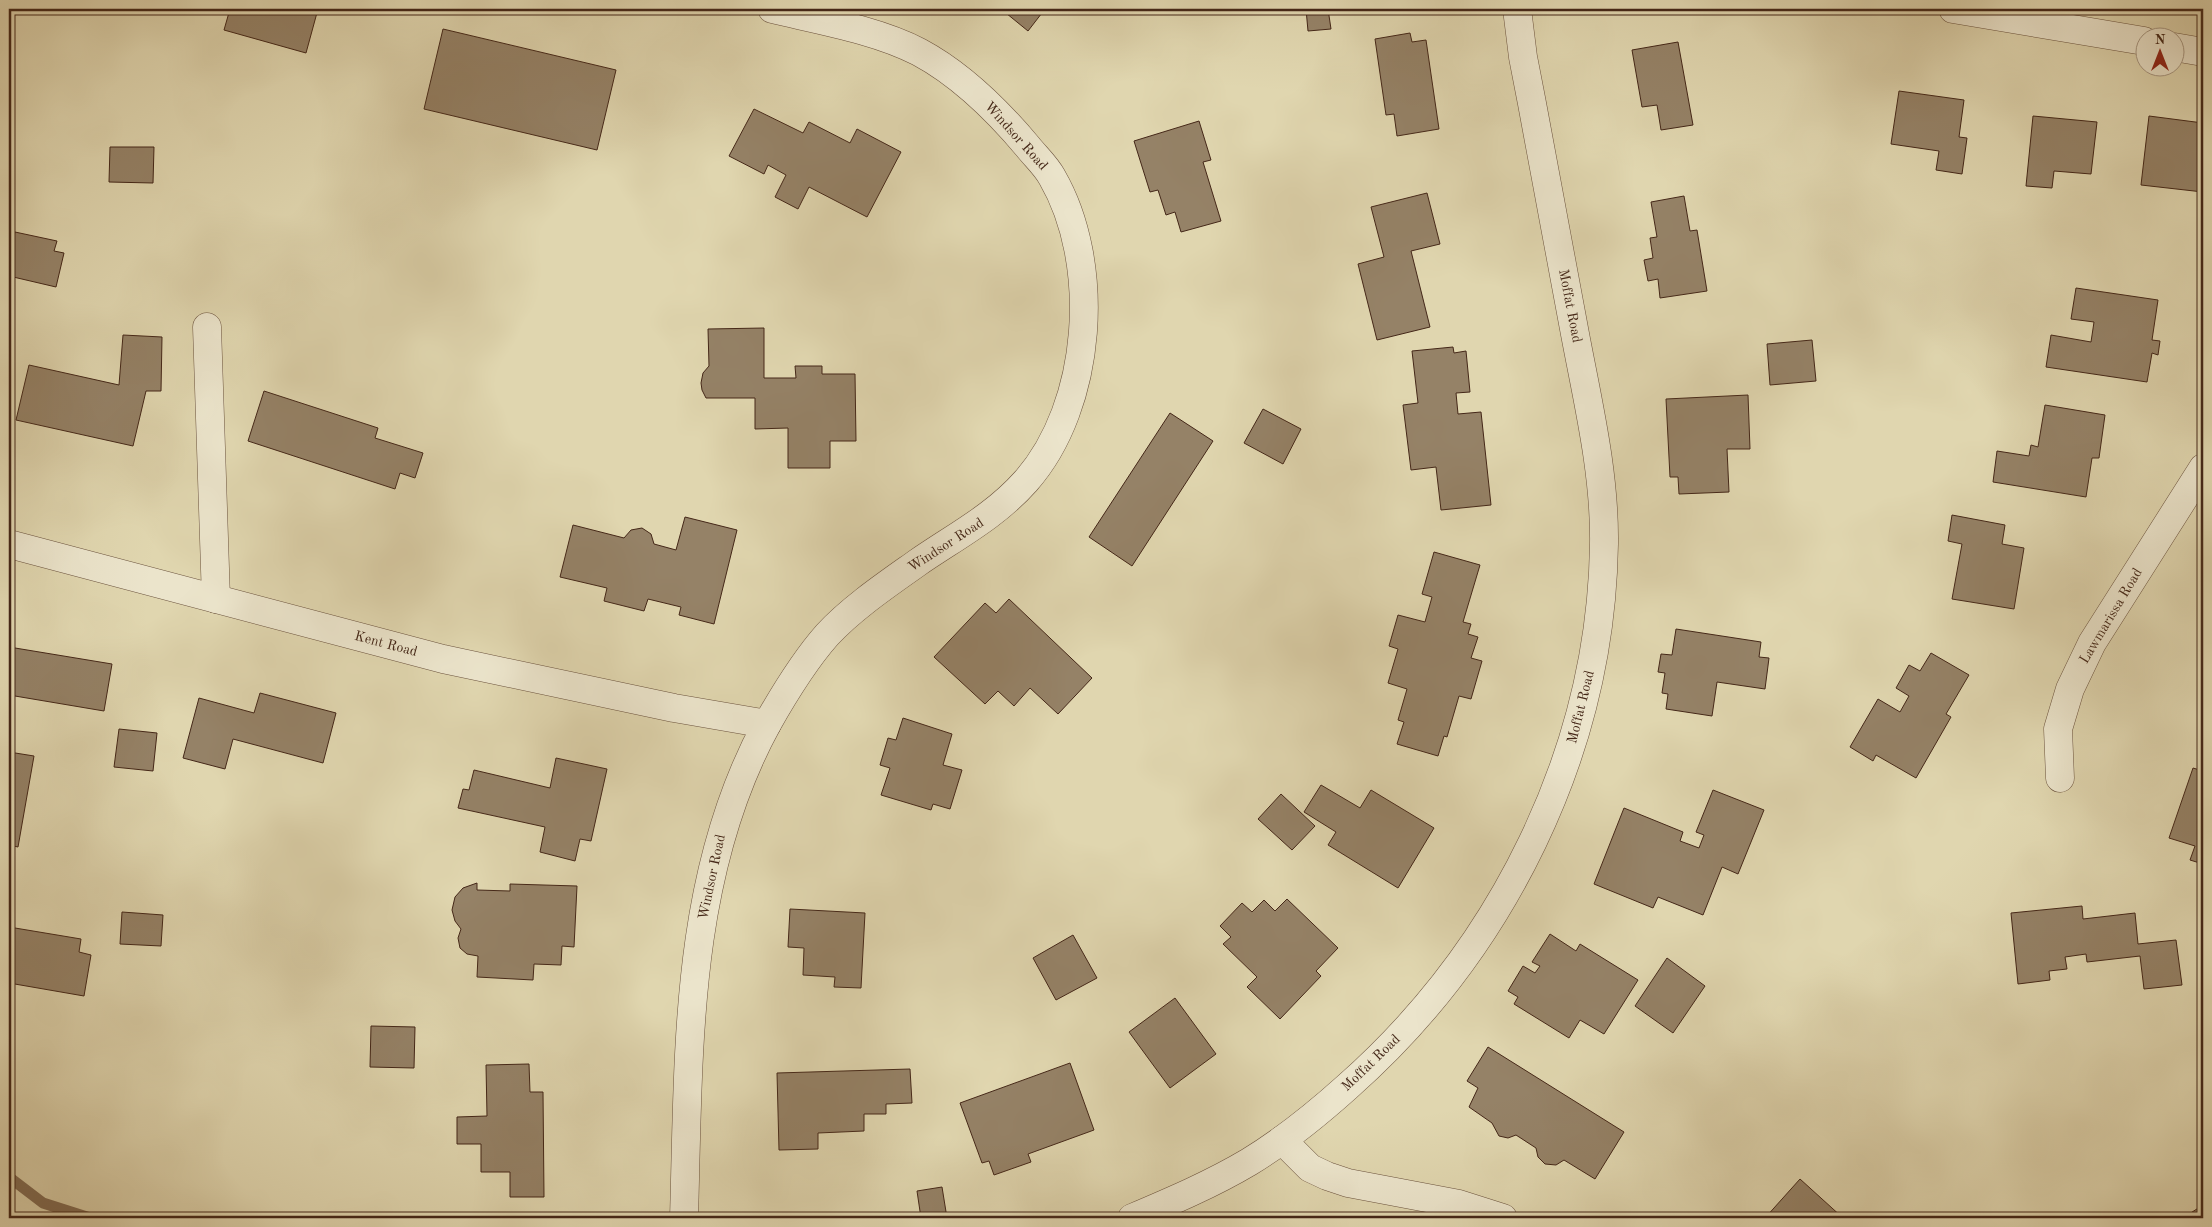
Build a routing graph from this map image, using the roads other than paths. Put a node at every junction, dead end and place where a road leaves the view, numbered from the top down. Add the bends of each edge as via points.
1 (772, 9) edge
2 (1517, 9) edge
3 (1953, 9) edge
4 (2134, 39) edge
5 (2184, 49) edge
6 (2203, 52) edge
7 (207, 328) dead end
8 (2203, 468) edge
9 (9, 544) edge
10 (216, 598) junction
11 (767, 724) junction
12 (2060, 778) dead end
13 (1282, 1140) junction
14 (684, 1218) edge
15 (1132, 1218) edge
16 (1503, 1218) edge

1 - 11 street, Windsor Road via 859,31 917,51 964,82 1012,127 1051,176 1073,225 1085,303 1078,369 1060,428 1028,479 991,516 912,567 827,635
2 - 13 street, Moffat Road via 1523,57 1598,453 1604,543 1591,663 1575,737 1549,806 1491,919 1446,982 1394,1042 1339,1094
3 - 4 street
5 - 6 street
7 - 10 street
8 - 12 street, Lawmarissa Road via 2092,643 2070,689 2058,729
9 - 10 street, Kent Road
10 - 11 street, Kent Road via 443,659 674,708
11 - 14 street, Windsor Road via 727,812 709,878 691,1011
13 - 15 street, Moffat Road via 1218,1179
13 - 16 street via 1310,1168 1327,1176 1459,1204

